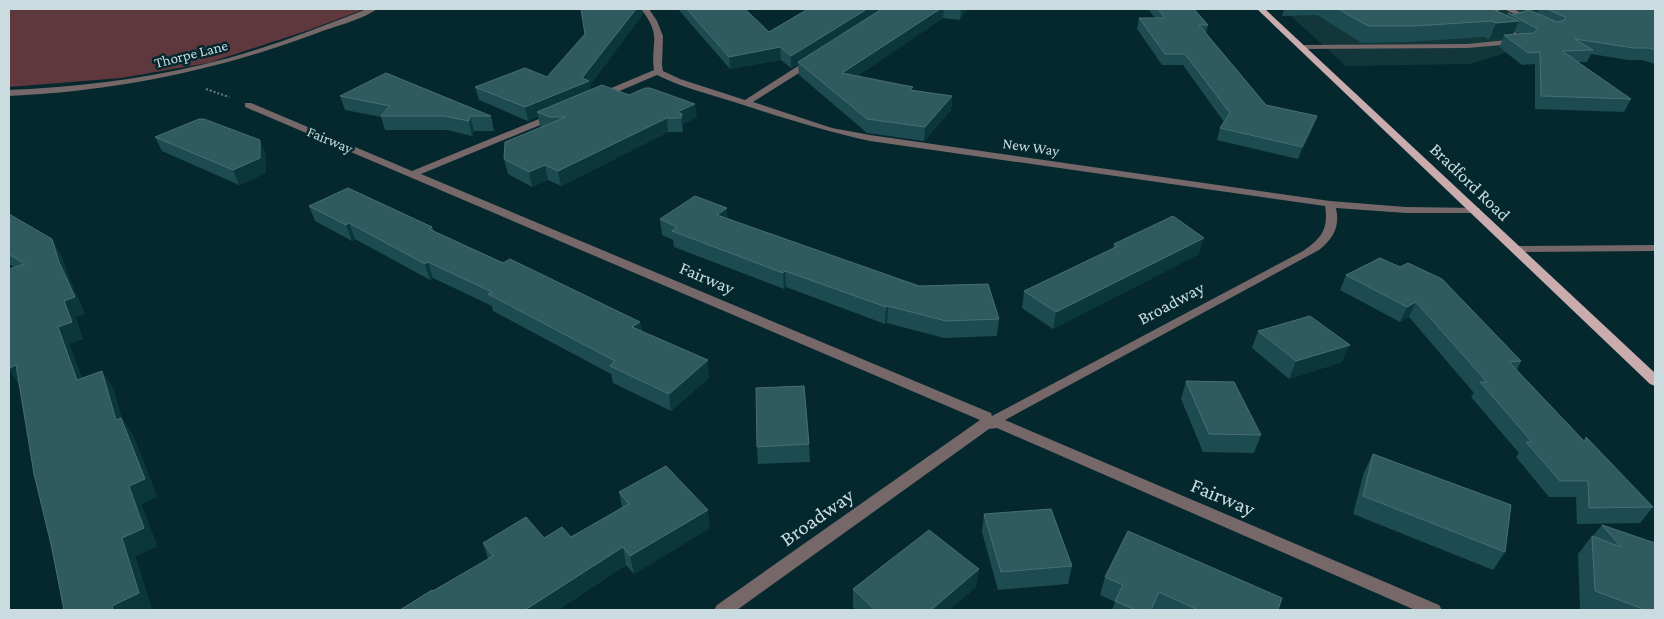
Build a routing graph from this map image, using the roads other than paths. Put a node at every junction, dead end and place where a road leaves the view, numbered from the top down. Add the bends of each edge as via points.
1 (373, 9) edge
2 (644, 9) edge
3 (1261, 9) edge
4 (1498, 9) edge
5 (1508, 9) edge
6 (1484, 20) edge
7 (1540, 23) edge
8 (1493, 24) edge
9 (1302, 47) junction
10 (819, 56) edge
11 (659, 72) junction
12 (9, 93) edge
13 (595, 98) edge
14 (744, 104) junction
15 (248, 105) dead end
16 (559, 114) edge
17 (413, 174) junction
18 (1330, 204) junction
19 (1475, 210) junction
20 (1655, 248) edge
21 (1515, 249) junction
22 (1655, 381) edge
23 (992, 420) junction
24 (723, 610) edge
25 (1433, 610) edge

1 - 12 street, Thorpe Lane via 306,35 180,73 74,89
2 - 11 street via 653,19 659,37
3 - 9 main road, Bradford Road
4 - 6 street via 1467,11
5 - 7 street
8 - 9 street via 1527,41 1467,46
9 - 19 main road, Bradford Road
10 - 14 street
11 - 13 street
11 - 14 street, New Way
14 - 18 street, New Way via 830,130 870,138
15 - 17 street, Fairway
16 - 17 street
17 - 23 street, Fairway
18 - 19 street, New Way via 1406,210
18 - 23 street, Broadway via 1332,229 1325,241
19 - 21 main road, Bradford Road
20 - 21 street
21 - 22 main road, Bradford Road
23 - 24 street, Broadway
23 - 25 street, Fairway

